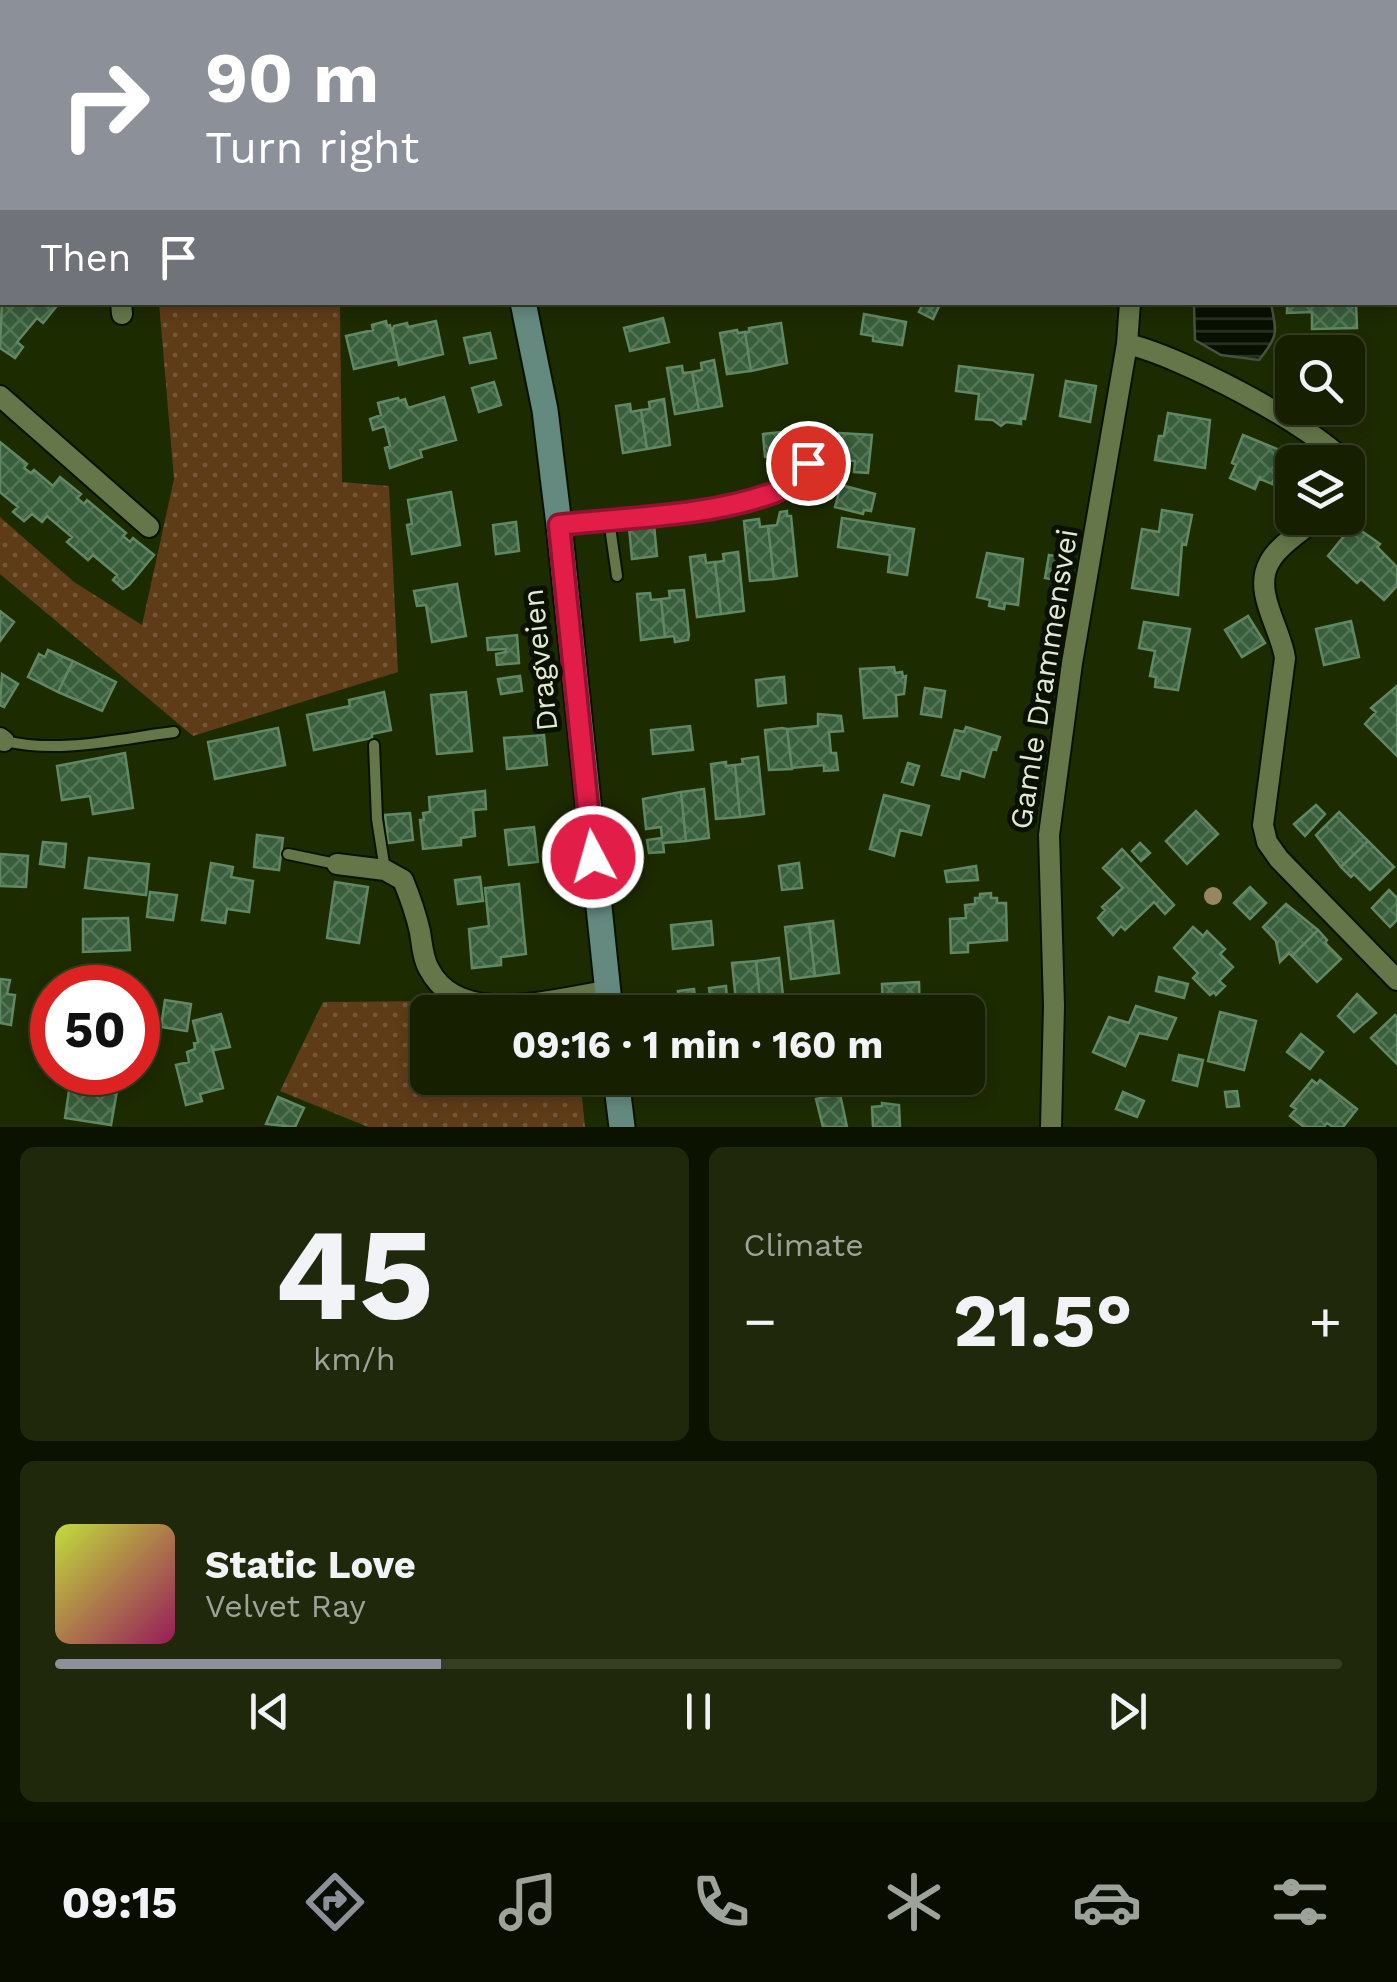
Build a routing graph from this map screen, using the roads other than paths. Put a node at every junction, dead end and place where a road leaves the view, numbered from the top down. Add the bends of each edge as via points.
1 (524, 305) edge
2 (1130, 305) edge
3 (1127, 344) junction
4 (0, 396) edge
5 (1322, 445) edge
6 (808, 463) dead end
7 (609, 520) junction
8 (559, 525) junction
9 (149, 527) dead end
10 (1298, 535) edge
11 (617, 576) dead end
12 (174, 732) dead end
13 (2, 740) edge
14 (374, 745) dead end
15 (288, 854) dead end
16 (338, 864) joint
17 (385, 870) junction
18 (1397, 980) edge
19 (454, 995) edge
20 (608, 995) edge
21 (618, 1095) edge
22 (622, 1127) edge
23 (1051, 1127) edge

1 - 8 main road, Dragveien
2 - 3 street, Gamle Drammensvei
3 - 5 street via 1154,350 1282,416
3 - 23 street, Gamle Drammensvei via 1049,835
4 - 9 street
6 - 7 lane via 776,492 700,510
7 - 8 lane
7 - 11 lane
8 - 20 main road, Dragveien
10 - 18 street via 1269,562 1264,579 1285,658 1263,825 1280,860
12 - 13 lane via 65,746
14 - 17 lane
15 - 16 lane
16 - 17 street
17 - 19 street via 403,880 427,967
21 - 22 main road

